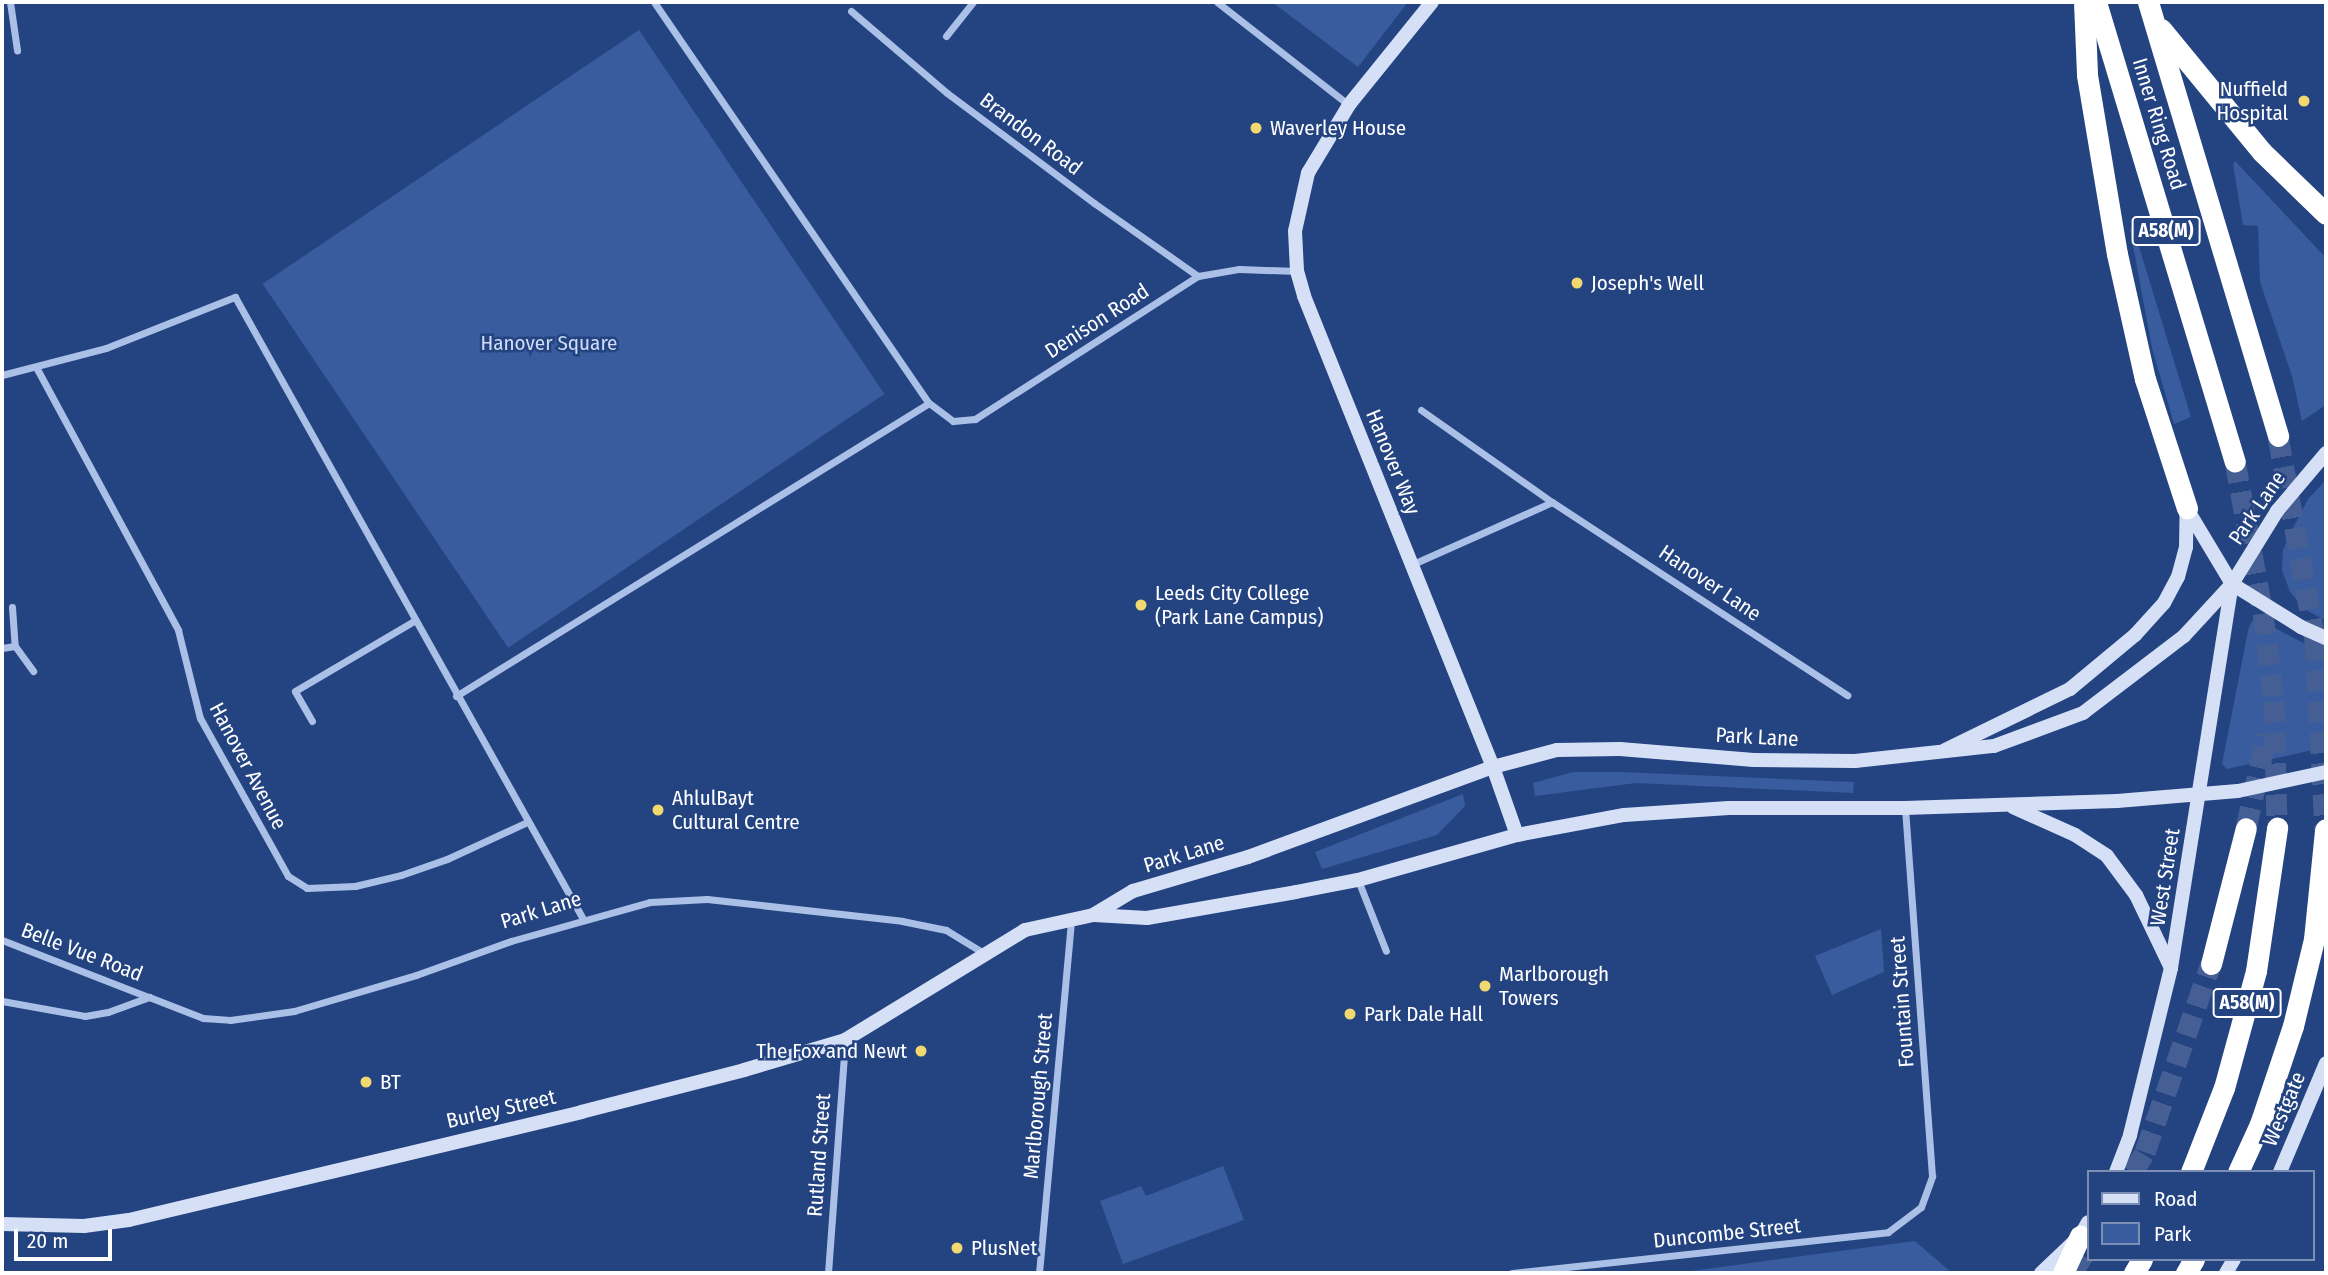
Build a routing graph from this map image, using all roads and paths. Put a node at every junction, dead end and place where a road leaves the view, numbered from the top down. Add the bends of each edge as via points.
1 (10, 2) edge
2 (654, 2) edge
3 (973, 2) edge
4 (1217, 2) edge
5 (1433, 2) edge
6 (2084, 2) edge
7 (2096, 2) edge
8 (2151, 10) edge
9 (852, 11) dead end
10 (946, 36) dead end
11 (18, 50) dead end
12 (1349, 105) junction
13 (2326, 214) edge
14 (1297, 271) junction
15 (1198, 276) junction
16 (36, 367) junction
17 (2, 374) edge
18 (929, 404) junction
19 (1421, 410) dead end
20 (2278, 436) tunnel mouth
21 (2326, 453) edge
22 (2235, 461) tunnel mouth
23 (1552, 502) junction
24 (2187, 508) junction
25 (1413, 564) junction
26 (2232, 584) junction
27 (12, 607) dead end
28 (414, 621) junction
29 (2326, 638) edge
30 (15, 646) junction
31 (2, 648) edge
32 (33, 671) dead end
33 (1847, 695) dead end
34 (456, 696) junction
35 (312, 721) dead end
36 (1934, 755) junction
37 (1493, 767) junction
38 (2326, 772) edge
39 (2200, 795) junction
40 (2008, 805) junction
41 (1905, 808) junction
42 (527, 822) junction
43 (2246, 828) tunnel mouth
44 (2277, 828) tunnel mouth
45 (2325, 830) edge
46 (1517, 835) junction
47 (1358, 880) junction
48 (1093, 915) junction
49 (583, 919) junction
50 (1071, 921) junction
51 (2, 940) edge
52 (1387, 951) dead end
53 (986, 955) junction
54 (2211, 964) tunnel mouth
55 (2171, 968) junction
56 (149, 997) junction
57 (2, 1001) edge
58 (845, 1040) junction
59 (2326, 1063) edge
60 (2117, 1170) edge
61 (2192, 1170) edge
62 (2239, 1170) edge
63 (2281, 1170) edge
64 (1928, 1193) joint
65 (2, 1224) edge
66 (2084, 1228) edge
67 (828, 1273) edge
68 (1039, 1273) edge
69 (1512, 1273) edge
70 (2041, 1273) edge
71 (2063, 1273) edge

1 - 11 street
2 - 18 street
3 - 10 street
4 - 12 street
5 - 12 street, Hanover Way
6 - 24 highway, A58(M) via 2087,75 2117,254 2145,379
7 - 22 highway, Inner Ring Road / A58(M)
8 - 13 highway, A58(M) via 2262,152
8 - 20 highway, Inner Ring Road / A58(M)
9 - 15 street, Brandon Road via 947,93
12 - 14 street, Hanover Way via 1307,173 1295,231
14 - 15 street, Denison Road via 1239,269
14 - 25 street, Hanover Way
15 - 18 street, Denison Road via 975,419 953,421
16 - 17 street
16 - 28 street via 106,348 235,298
16 - 42 street, Hanover Avenue via 178,630 200,718 288,876 307,888 355,886 447,859
18 - 34 street
19 - 23 street, Hanover Lane
21 - 26 street, Park Lane via 2277,511
23 - 25 street
23 - 33 street, Hanover Lane
24 - 26 street
24 - 36 street via 2186,547 2178,577 2164,603 2135,635 2070,688
25 - 37 street, Hanover Way
26 - 29 street
26 - 36 street, Park Lane via 2184,636 2083,713 1994,746
26 - 39 street, West Street
27 - 30 street
28 - 34 street
28 - 35 street via 295,691
30 - 31 street
30 - 32 street
34 - 42 street
36 - 37 street, Park Lane via 1754,760 1620,749 1557,750
37 - 46 street, Hanover Way
37 - 48 street, Park Lane via 1248,856 1133,891
38 - 39 street, Park Lane
39 - 40 street, Park Lane
39 - 55 street, West Street
40 - 41 street, Park Lane
40 - 55 street via 2075,835 2107,856 2136,894
41 - 46 street, Park Lane via 1729,808 1624,815
41 - 64 street, Fountain Street via 1932,1176
42 - 49 street
43 - 54 highway, A58(M)
44 - 61 highway, A58(M) via 2256,971 2224,1088
45 - 62 highway, A58(M) via 2314,939 2293,1026 2260,1124
46 - 47 street, Park Lane
47 - 48 street, Park Lane via 1147,918
47 - 52 street
48 - 50 street, Park Lane
49 - 53 street, Park Lane via 650,902 708,899 946,929
49 - 56 street, Park Lane via 294,1011 230,1020 203,1018
50 - 53 street, Park Lane via 1025,930
50 - 68 street, Marlborough Street
51 - 56 street, Belle Vue Road
53 - 58 street, Burley Street
55 - 60 street, West Street via 2130,1135
56 - 57 street via 86,1016
58 - 65 street, Burley Street via 581,1112 129,1220 84,1226
58 - 67 street, Rutland Street
59 - 63 street, Westgate
64 - 69 street, Duncombe Street via 1921,1207 1888,1232
66 - 70 street
66 - 71 highway

